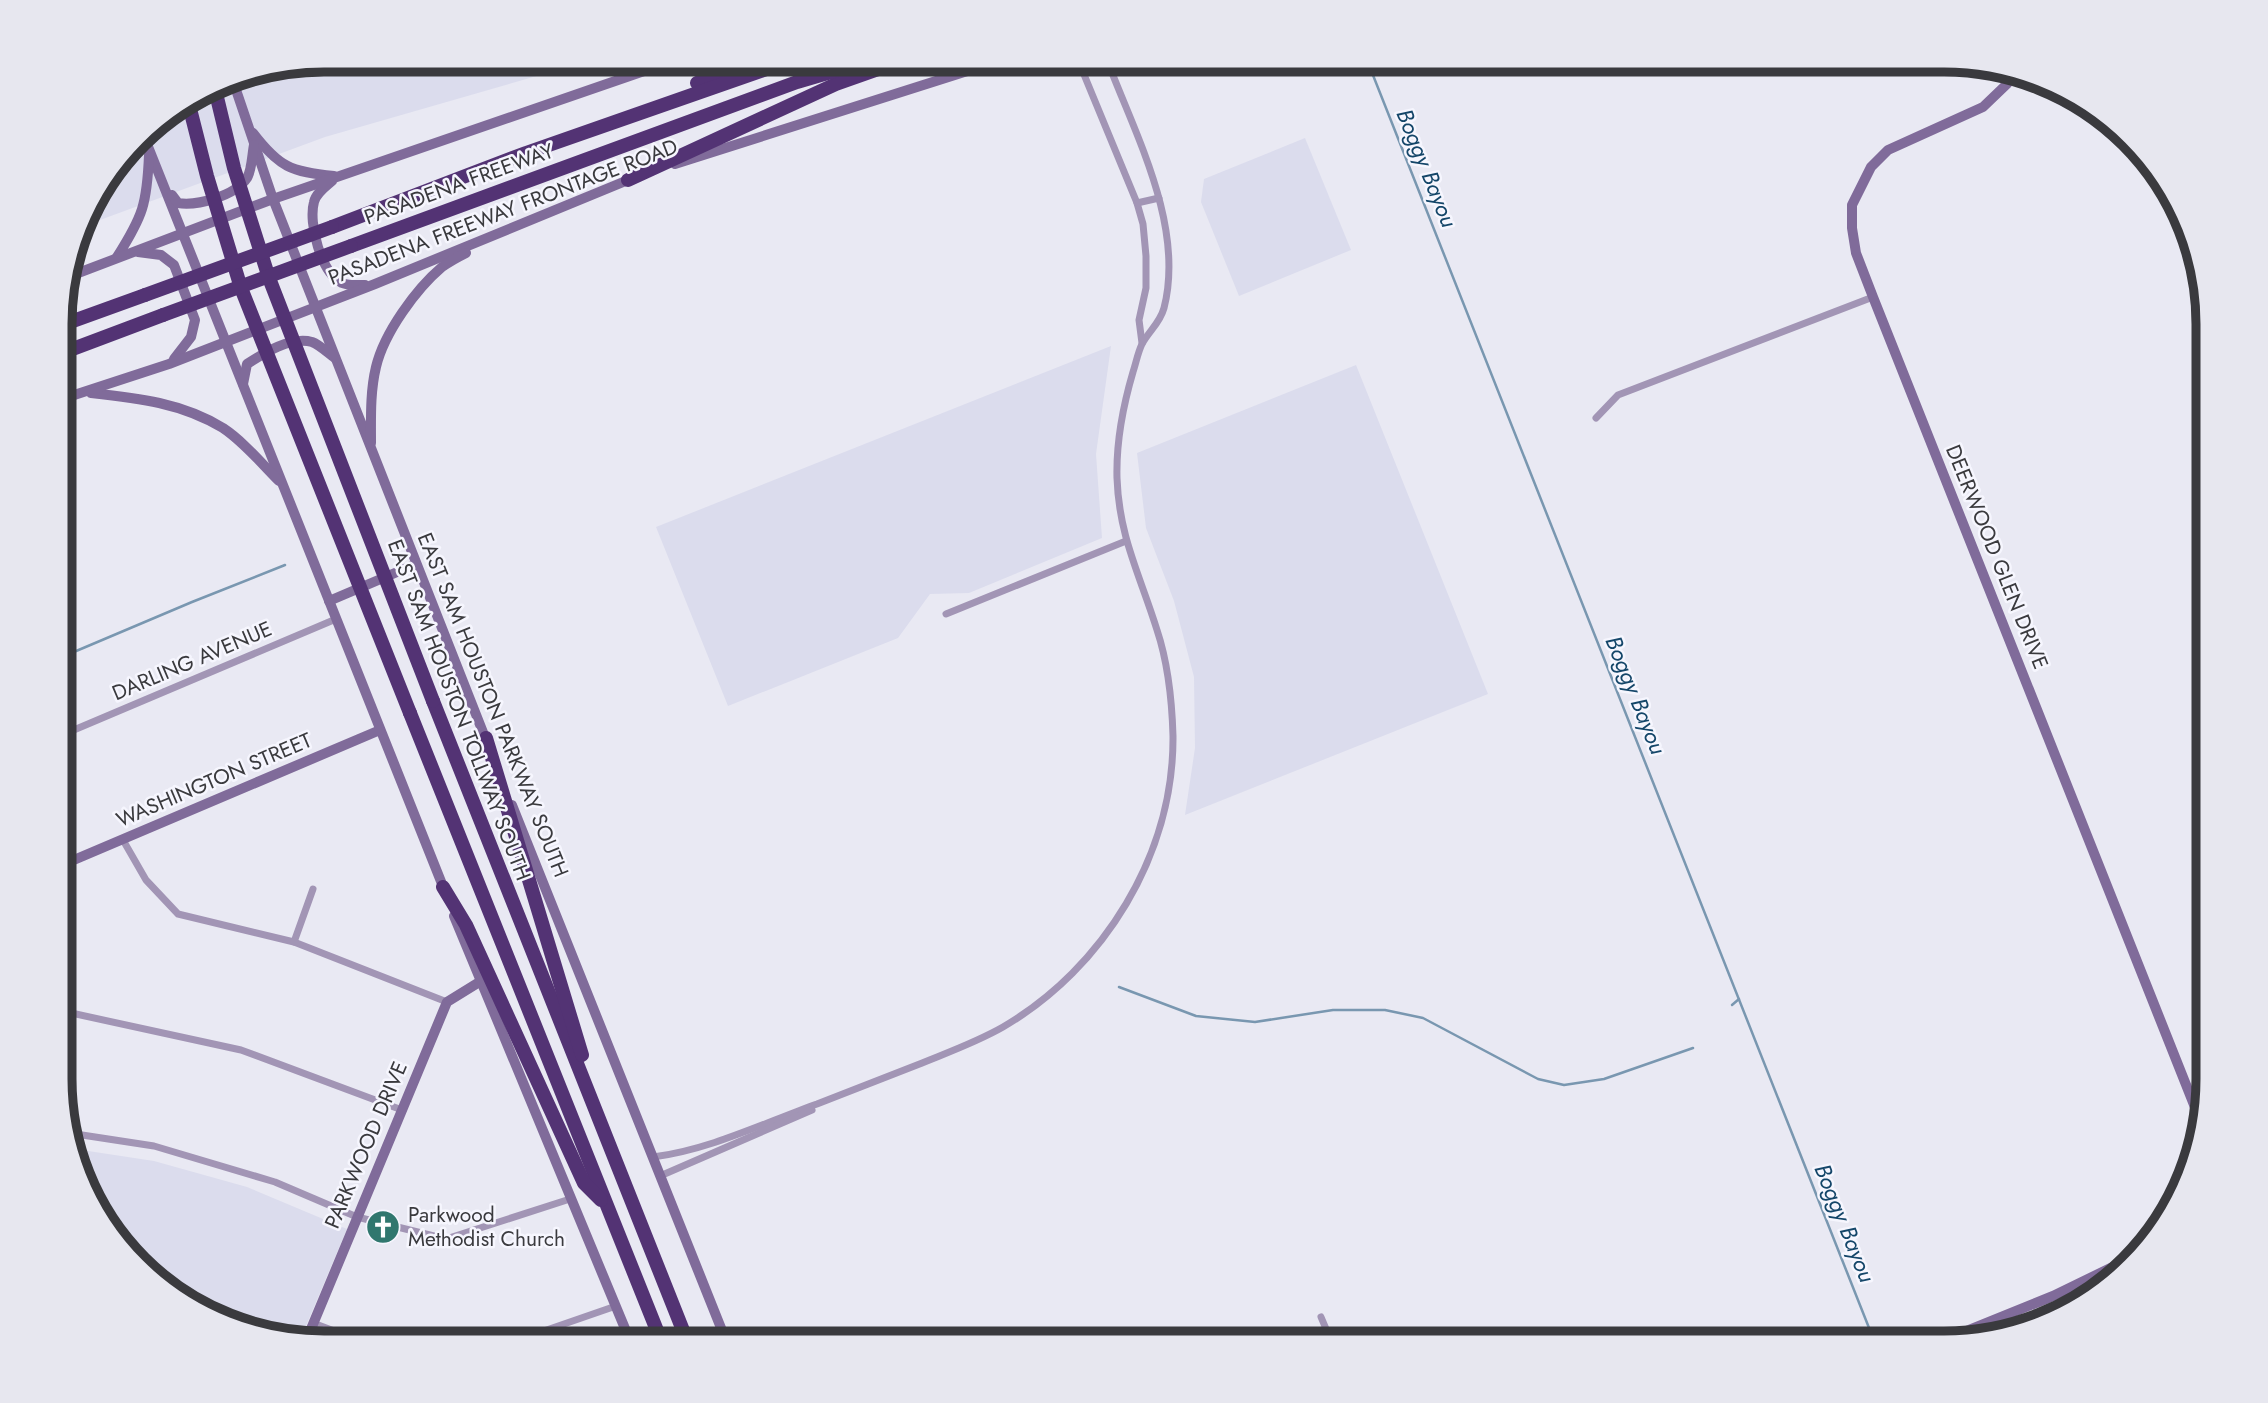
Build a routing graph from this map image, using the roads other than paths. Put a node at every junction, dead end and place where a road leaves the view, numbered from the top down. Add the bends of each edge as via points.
1 (641, 72) edge
2 (725, 72) edge
3 (758, 72) edge
4 (831, 72) edge
5 (870, 72) edge
6 (965, 72) edge
7 (1083, 72) edge
8 (1112, 72) edge
9 (2009, 80) edge
10 (235, 88) edge
11 (217, 96) edge
12 (190, 110) edge
13 (248, 126) junction
14 (254, 144) junction
15 (147, 145) edge
16 (149, 149) junction
17 (526, 153) junction
18 (336, 177) junction
19 (628, 180) junction
20 (164, 184) junction
21 (1159, 198) junction
22 (273, 199) junction
23 (1137, 203) junction
24 (184, 233) junction
25 (492, 237) junction
26 (135, 251) junction
27 (117, 257) junction
28 (77, 273) edge
29 (375, 284) junction
30 (1873, 297) junction
31 (316, 306) junction
32 (72, 322) edge
33 (226, 341) junction
34 (1142, 343) junction
35 (72, 349) edge
36 (335, 358) junction
37 (169, 364) junction
38 (243, 384) junction
39 (85, 392) junction
40 (72, 397) edge
41 (1596, 418) dead end
42 (371, 450) junction
43 (284, 487) junction
44 (1126, 541) junction
45 (416, 564) junction
46 (329, 601) junction
47 (946, 614) dead end
48 (336, 619) junction
49 (380, 730) junction
50 (72, 731) edge
51 (486, 738) junction
52 (123, 840) junction
53 (72, 861) edge
54 (443, 887) junction
55 (313, 889) dead end
56 (294, 943) junction
57 (481, 981) junction
58 (447, 1002) junction
59 (72, 1013) edge
60 (844, 1094) junction
61 (2195, 1107) edge
62 (402, 1110) junction
63 (78, 1134) edge
64 (607, 1136) junction
65 (653, 1157) junction
66 (660, 1176) junction
67 (570, 1199) junction
68 (606, 1205) junction
69 (357, 1217) junction
70 (2111, 1268) edge
71 (2086, 1288) edge
72 (2053, 1296) junction
73 (615, 1306) junction
74 (1321, 1317) dead end
75 (313, 1323) junction
76 (1969, 1330) edge
77 (310, 1331) edge
78 (334, 1331) edge
79 (543, 1331) edge
80 (626, 1331) edge
81 (657, 1331) edge
82 (683, 1331) edge
83 (722, 1331) edge
84 (1327, 1331) edge

1 - 18 main road
2 - 17 highway
3 - 17 highway, PASADENA FREEWAY
4 - 35 highway, PASADENA FREEWAY, bridge
5 - 19 highway
6 - 19 main road, PASADENA FREEWAY FRONTAGE ROAD
7 - 23 street
8 - 21 street
9 - 30 main road, DEERWOOD GLEN DRIVE via 1983,107 1888,149 1871,167 1852,205 1852,228
10 - 13 main road, EAST SAM HOUSTON PARKWAY SOUTH
11 - 64 highway, EAST SAM HOUSTON TOLLWAY SOUTH, bridge via 269,278 521,928
12 - 68 highway, bridge via 242,288
13 - 14 main road, EAST SAM HOUSTON PARKWAY SOUTH
13 - 18 main road via 284,165
14 - 20 main road via 247,177 232,192 192,205 177,203
14 - 22 main road, EAST SAM HOUSTON PARKWAY SOUTH
15 - 16 main road
16 - 20 main road
16 - 27 main road via 144,211
17 - 32 highway, PASADENA FREEWAY, bridge
18 - 22 main road
18 - 29 main road via 313,204 322,259 344,284
19 - 25 main road, PASADENA FREEWAY FRONTAGE ROAD
20 - 24 main road
21 - 23 street
21 - 34 street via 1169,255 1167,290 1160,320
22 - 24 main road
22 - 31 main road, EAST SAM HOUSTON PARKWAY SOUTH
23 - 34 street via 1146,256 1139,320
24 - 26 main road
24 - 33 main road
25 - 29 main road, PASADENA FREEWAY FRONTAGE ROAD
25 - 42 main road via 443,267 403,311 388,336 371,396
26 - 27 main road
26 - 37 main road via 160,255 174,265 195,320 191,337
27 - 28 main road
29 - 31 main road, PASADENA FREEWAY FRONTAGE ROAD
30 - 41 street via 1618,395
30 - 61 main road, DEERWOOD GLEN DRIVE
31 - 33 main road, PASADENA FREEWAY FRONTAGE ROAD
31 - 36 main road, EAST SAM HOUSTON PARKWAY SOUTH
33 - 37 main road, PASADENA FREEWAY FRONTAGE ROAD
33 - 38 main road
34 - 44 street via 1125,397 1119,439 1117,478
36 - 38 main road via 315,343 302,340 267,351 247,364
36 - 42 main road, EAST SAM HOUSTON PARKWAY SOUTH
37 - 39 main road, PASADENA FREEWAY FRONTAGE ROAD
38 - 43 main road
39 - 40 main road, PASADENA FREEWAY FRONTAGE ROAD
39 - 43 main road via 165,403 198,415 234,437
42 - 45 main road, EAST SAM HOUSTON PARKWAY SOUTH
43 - 46 main road
44 - 47 street
44 - 60 street via 1161,643 1173,734 1162,820 1132,894 1081,965 1026,1012 981,1039
45 - 46 main road
45 - 51 main road, EAST SAM HOUSTON PARKWAY SOUTH
46 - 48 main road
48 - 49 main road
48 - 50 street, DARLING AVENUE
49 - 52 main road, WASHINGTON STREET
49 - 54 main road
51 - 64 highway
51 - 65 main road, EAST SAM HOUSTON PARKWAY SOUTH
52 - 53 main road, WASHINGTON STREET
52 - 56 street via 146,880 178,914
54 - 57 main road
54 - 68 highway via 466,925 584,1183
55 - 56 street
56 - 58 street
57 - 58 main road
57 - 67 main road
58 - 62 main road, PARKWOOD DRIVE
59 - 62 street via 241,1050
60 - 65 street via 700,1146
60 - 66 street
62 - 69 main road, PARKWOOD DRIVE
63 - 69 street via 154,1146 275,1182
64 - 82 highway, EAST SAM HOUSTON TOLLWAY SOUTH
65 - 66 main road, EAST SAM HOUSTON PARKWAY SOUTH
66 - 83 main road, EAST SAM HOUSTON PARKWAY SOUTH
67 - 69 street via 446,1239
67 - 73 main road
68 - 81 highway
69 - 75 main road, PARKWOOD DRIVE
70 - 72 main road
71 - 72 main road
72 - 76 main road
73 - 79 street
73 - 80 main road
74 - 84 street
75 - 77 main road, PARKWOOD DRIVE
75 - 78 street

